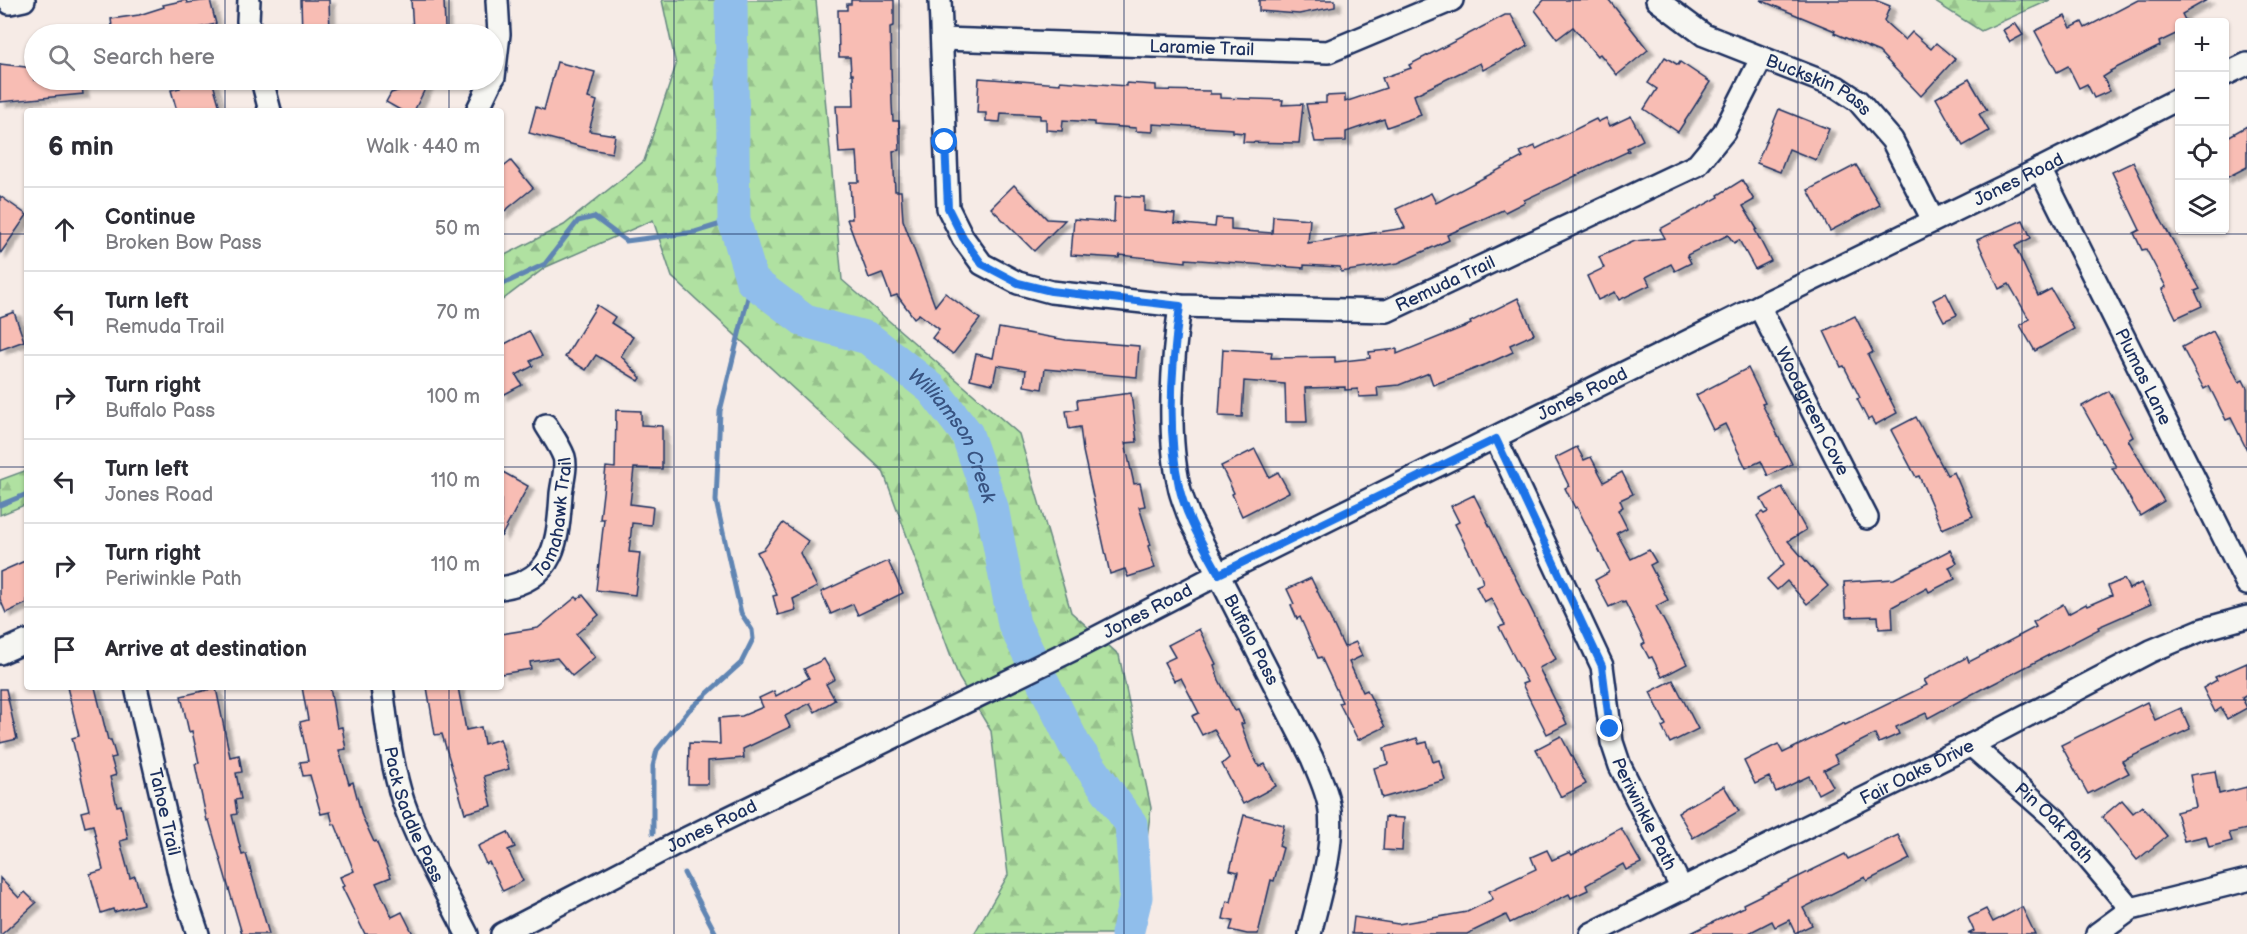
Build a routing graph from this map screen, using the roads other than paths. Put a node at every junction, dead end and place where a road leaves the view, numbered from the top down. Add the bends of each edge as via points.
1 (249, 0) edge
2 (497, 0) edge
3 (939, 0) edge
4 (1452, 0) edge
5 (1658, 0) edge
6 (249, 24) edge
7 (498, 24) edge
8 (942, 39) junction
9 (1761, 59) junction
10 (2247, 64) edge
11 (2229, 73) edge
12 (265, 90) edge
13 (487, 90) edge
14 (2175, 101) edge
15 (269, 108) edge
16 (478, 108) edge
17 (2040, 169) junction
18 (1933, 220) junction
19 (1180, 306) junction
20 (1759, 306) junction
21 (546, 425) dead end
22 (1496, 439) junction
23 (1867, 518) dead end
24 (1219, 574) junction
25 (2247, 584) edge
26 (504, 587) edge
27 (2247, 617) edge
28 (24, 642) edge
29 (0, 652) edge
30 (137, 690) edge
31 (382, 690) edge
32 (1971, 745) junction
33 (2247, 880) edge
34 (1682, 889) junction
35 (2131, 909) junction
36 (198, 934) edge
37 (467, 934) edge
38 (502, 934) edge
39 (1310, 934) edge
40 (1591, 934) edge
41 (2097, 934) edge

1 - 6 street
2 - 7 street
3 - 8 street
4 - 8 street, Laramie Trail via 1328,52
5 - 9 street, Buckskin Pass via 1704,35
8 - 19 street, Remuda Trail via 948,208 982,264 1018,283 1051,291
9 - 18 street, Buckskin Pass via 1837,87 1858,101 1892,141
9 - 19 street, Remuda Trail via 1724,132 1697,165 1387,311
10 - 11 street
12 - 15 street
13 - 16 street
14 - 17 street, Jones Road
17 - 18 street, Jones Road
17 - 25 street, Plumas Lane
18 - 20 street, Jones Road
19 - 24 street, Buffalo Pass via 1173,375 1173,444 1179,487 1189,517
20 - 22 street, Jones Road
20 - 23 street, Woodgreen Cove
21 - 26 street, Tomahawk Trail via 564,459 554,549 544,566 527,579
22 - 24 street, Jones Road
22 - 34 street, Periwinkle Path via 1602,666 1612,742 1620,766
24 - 38 street, Jones Road
24 - 39 street, Buffalo Pass via 1312,758 1330,810 1328,856
27 - 32 street, Fair Oaks Drive via 2204,629 2151,651
28 - 29 street
30 - 36 street, Tahoe Trail via 182,886
31 - 37 street, Pack Saddle Pass via 393,767 403,801
32 - 34 street, Fair Oaks Drive
32 - 35 street, Pin Oak Path via 2055,819
33 - 35 street
34 - 40 street, Fair Oaks Drive
35 - 41 street

